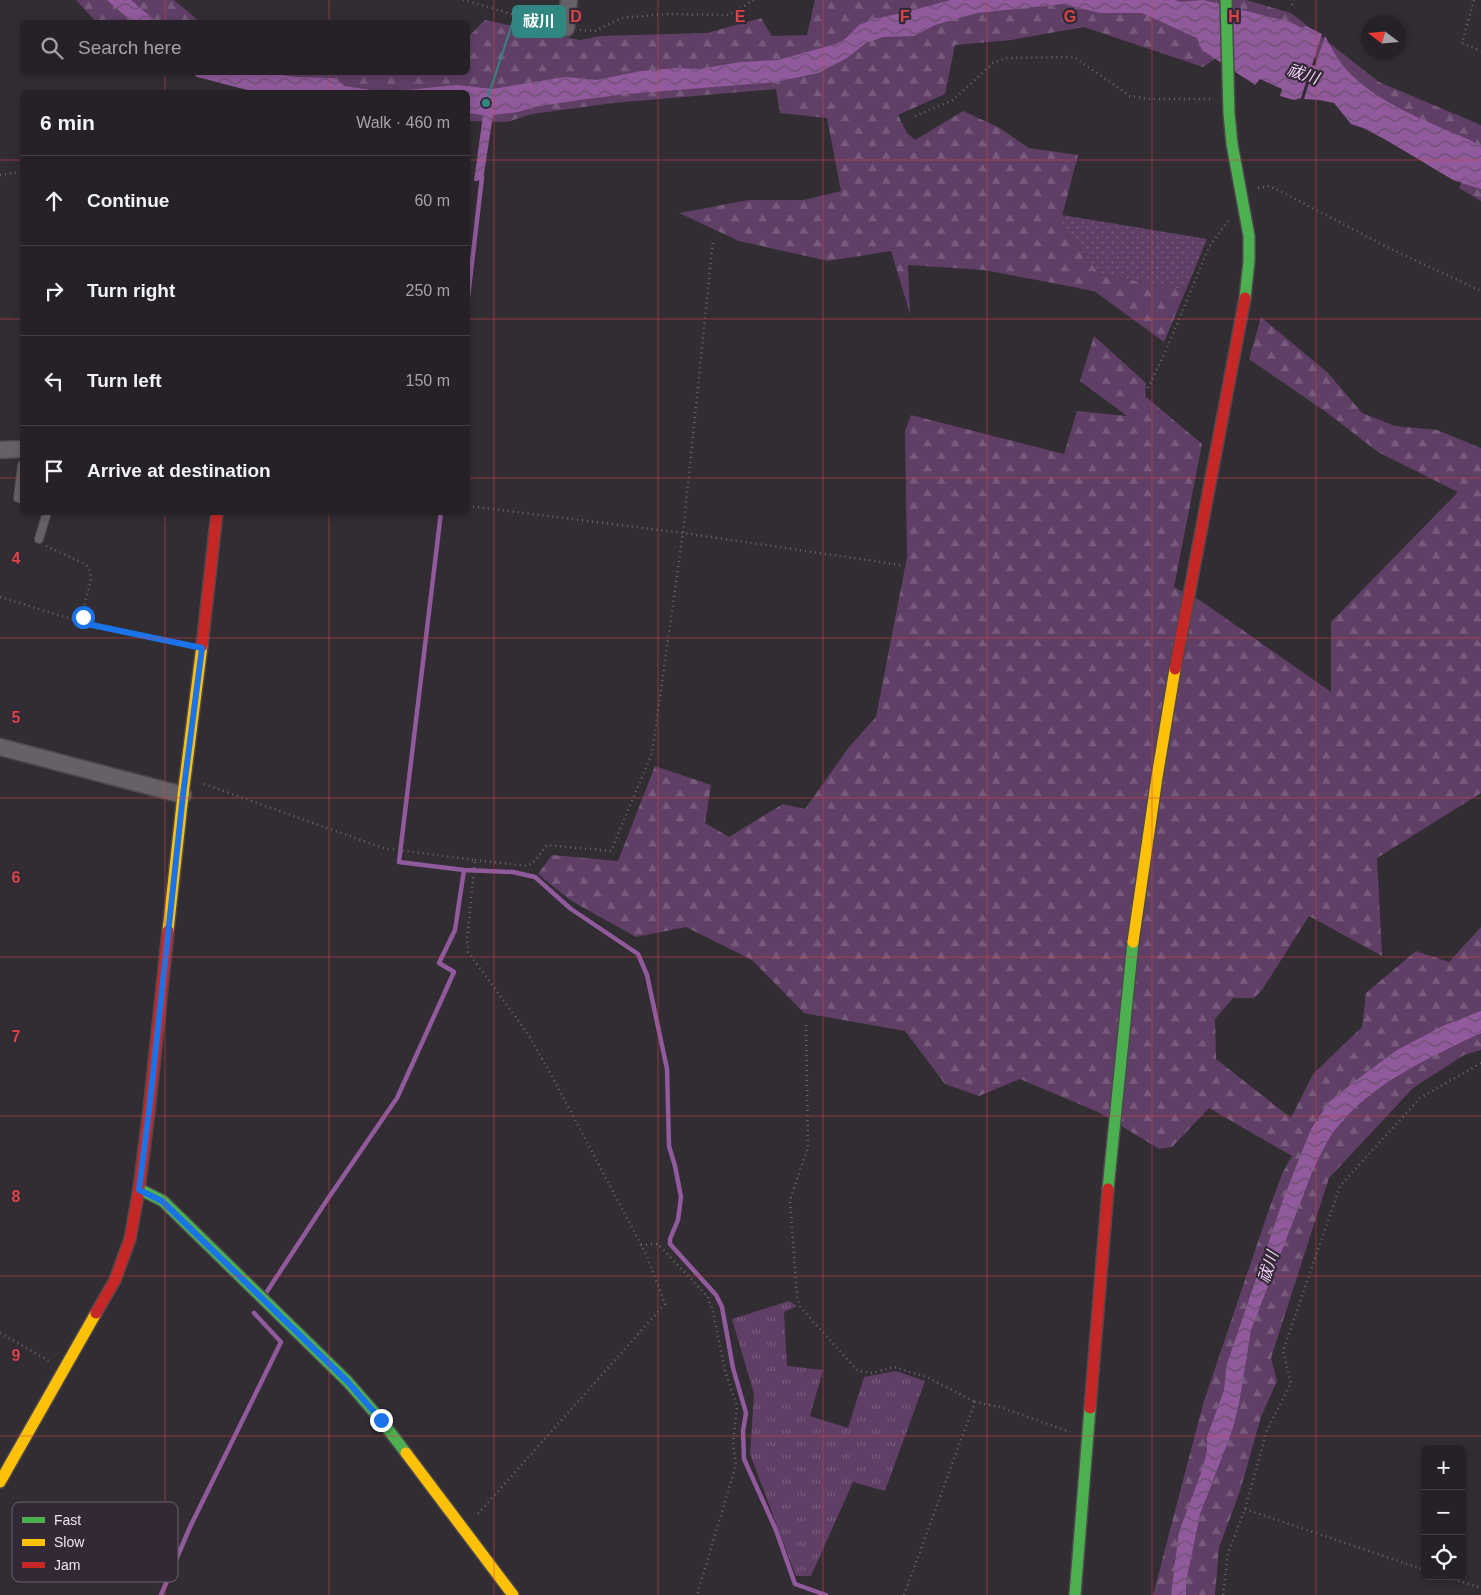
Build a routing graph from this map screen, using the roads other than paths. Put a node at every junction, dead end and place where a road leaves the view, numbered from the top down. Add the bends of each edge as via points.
1 (568, 0) edge
2 (1226, 0) edge
3 (566, 28) road end
4 (20, 449) edge
5 (0, 450) edge
6 (20, 482) edge
7 (20, 498) edge
8 (46, 515) edge
9 (217, 515) edge
10 (39, 539) road end
11 (0, 747) edge
12 (183, 795) junction
13 (139, 1190) junction
14 (0, 1482) edge
15 (512, 1595) edge
16 (1075, 1595) edge

1 - 3 street
2 - 16 street via 1232,144 1249,236 1249,261 1244,303 1161,745 1134,934 1116,1097
4 - 5 street
6 - 7 lane
8 - 10 lane
9 - 12 street
11 - 12 street
12 - 13 street
13 - 14 street via 130,1239 115,1280
13 - 15 street via 162,1201 347,1381 381,1420

